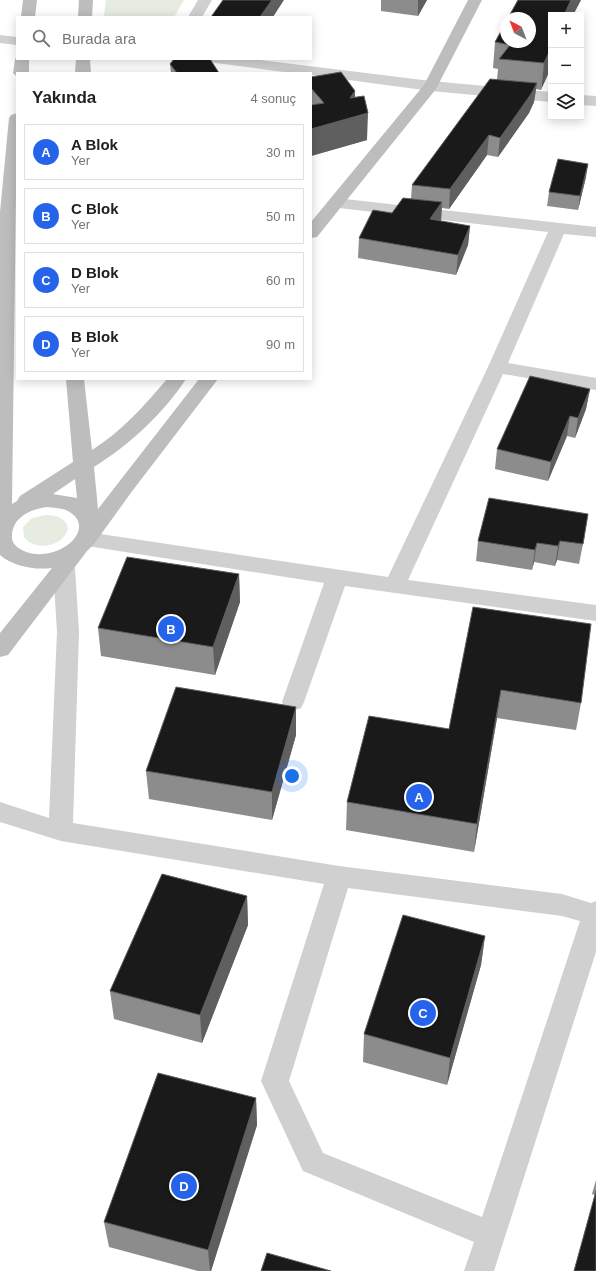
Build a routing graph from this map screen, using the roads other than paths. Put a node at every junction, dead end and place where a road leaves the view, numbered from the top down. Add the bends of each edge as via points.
1 (30, 0) edge
2 (86, 0) edge
3 (205, 0) edge
4 (475, 0) edge
5 (28, 16) edge
6 (85, 16) edge
7 (196, 16) edge
8 (0, 39) edge
9 (16, 41) edge
10 (22, 60) edge
11 (84, 60) edge
12 (224, 60) edge
13 (21, 72) edge
14 (83, 72) edge
15 (431, 86) junction
16 (548, 97) edge
17 (584, 100) edge
18 (596, 101) edge
19 (16, 127) edge
20 (336, 203) junction
21 (558, 228) junction
22 (312, 232) edge
23 (596, 232) edge
24 (3, 239) edge
25 (497, 367) junction
26 (75, 380) edge
27 (176, 380) edge
28 (209, 380) edge
29 (596, 384) edge
30 (84, 464) junction
31 (20, 507) junction
32 (1, 526) edge
33 (86, 535) junction
34 (64, 568) junction
35 (337, 577) junction
36 (395, 586) junction
37 (596, 613) edge
38 (0, 649) edge
39 (293, 702) dead end
40 (0, 812) edge
41 (61, 831) junction
42 (339, 876) junction
43 (596, 914) edge
44 (490, 1234) junction
45 (479, 1271) edge

1 - 5 main road
2 - 6 main road
3 - 7 street
4 - 15 main road
8 - 9 street
10 - 13 main road
11 - 14 main road
12 - 15 street
15 - 16 street
15 - 20 main road
17 - 18 street
19 - 24 main road
20 - 21 street
20 - 22 main road
21 - 23 street
21 - 25 street
24 - 32 main road
25 - 29 street
25 - 36 street
26 - 30 main road
27 - 30 main road via 146,415 108,449
28 - 33 main road
30 - 31 main road
30 - 33 main road
31 - 32 main road
31 - 33 main road via 47,500 66,502 80,509
32 - 33 main road via 2,543 13,554 39,562 67,556
33 - 34 main road
33 - 35 street
34 - 38 main road
34 - 41 street via 68,632
35 - 36 street
35 - 39 street
36 - 37 street
40 - 41 street
41 - 42 street
42 - 43 street via 562,905
42 - 44 street via 274,1081 313,1162
43 - 44 street
44 - 45 street

